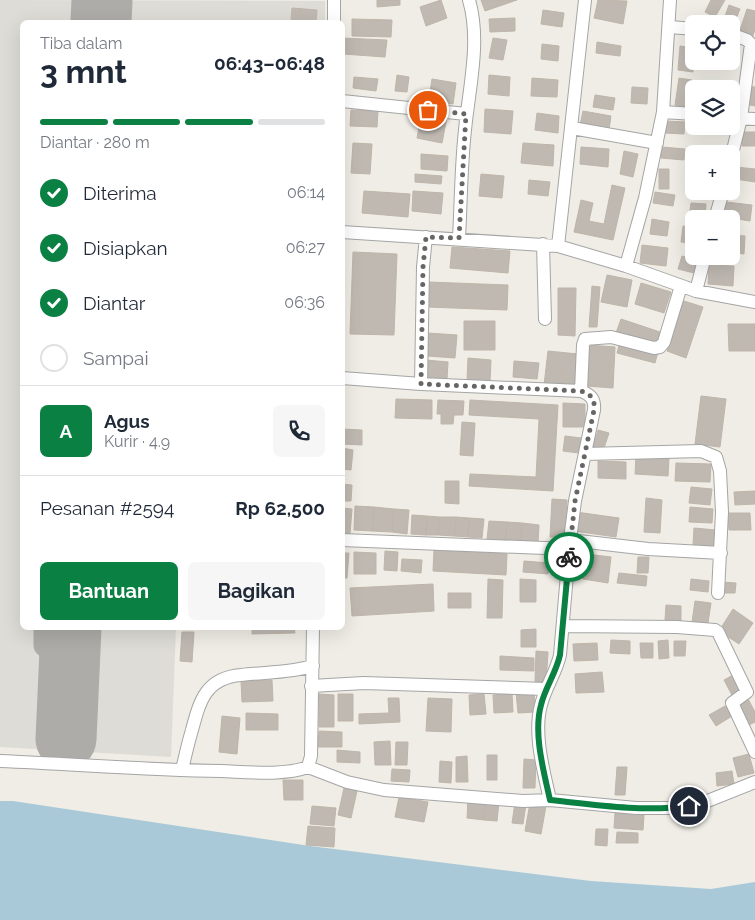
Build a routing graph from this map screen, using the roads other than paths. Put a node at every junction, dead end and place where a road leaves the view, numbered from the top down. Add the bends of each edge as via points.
1 (334, 0) edge
2 (469, 0) edge
3 (585, 0) edge
4 (670, 0) edge
5 (334, 20) edge
6 (670, 27) junction
7 (685, 28) edge
8 (740, 37) edge
9 (740, 98) edge
10 (345, 100) edge
11 (663, 112) junction
12 (685, 113) edge
13 (466, 114) junction
14 (740, 118) edge
15 (755, 120) edge
16 (572, 128) junction
17 (657, 143) junction
18 (345, 232) edge
19 (426, 237) junction
20 (459, 238) junction
21 (542, 244) junction
22 (558, 246) junction
23 (703, 265) edge
24 (626, 266) junction
25 (681, 286) junction
26 (696, 291) junction
27 (755, 302) edge
28 (545, 320) dead end
29 (345, 378) edge
30 (421, 384) junction
31 (581, 391) junction
32 (585, 454) junction
33 (345, 540) edge
34 (569, 545) junction
35 (721, 553) junction
36 (718, 593) dead end
37 (563, 626) junction
38 (313, 630) edge
39 (313, 666) junction
40 (295, 671) junction
41 (312, 683) junction
42 (546, 689) junction
43 (755, 752) edge
44 (0, 761) edge
45 (308, 767) junction
46 (182, 770) junction
47 (755, 782) edge
48 (550, 800) junction

1 - 5 street
2 - 13 street via 474,43
3 - 16 street
4 - 6 street
6 - 7 street
6 - 11 street
8 - 9 street via 751,44
10 - 13 street
11 - 12 street
11 - 17 street
13 - 20 street
14 - 15 street
16 - 17 street
16 - 22 street
17 - 24 street
18 - 19 street
19 - 20 street
19 - 30 street
20 - 21 street
21 - 22 street
21 - 28 street
22 - 24 street
23 - 26 street
24 - 25 street
25 - 26 street
25 - 31 street via 664,342 659,348 611,337 585,339 582,345
26 - 27 street
29 - 30 street
30 - 31 street
31 - 32 street via 591,395 595,403
32 - 34 street
32 - 35 street via 701,451 716,458 722,494
33 - 34 street
34 - 35 street
34 - 37 street
35 - 36 street
37 - 42 street via 558,667
37 - 43 street via 715,630 747,692 732,703
38 - 39 street
39 - 40 street
39 - 41 street
40 - 41 street
40 - 46 street via 239,675 220,679 210,687 197,711
41 - 42 street
41 - 45 street
42 - 48 street via 538,720
44 - 46 street
45 - 46 street via 298,771 257,772
45 - 48 street via 348,782 384,790 523,801
47 - 48 street via 700,804 675,808

